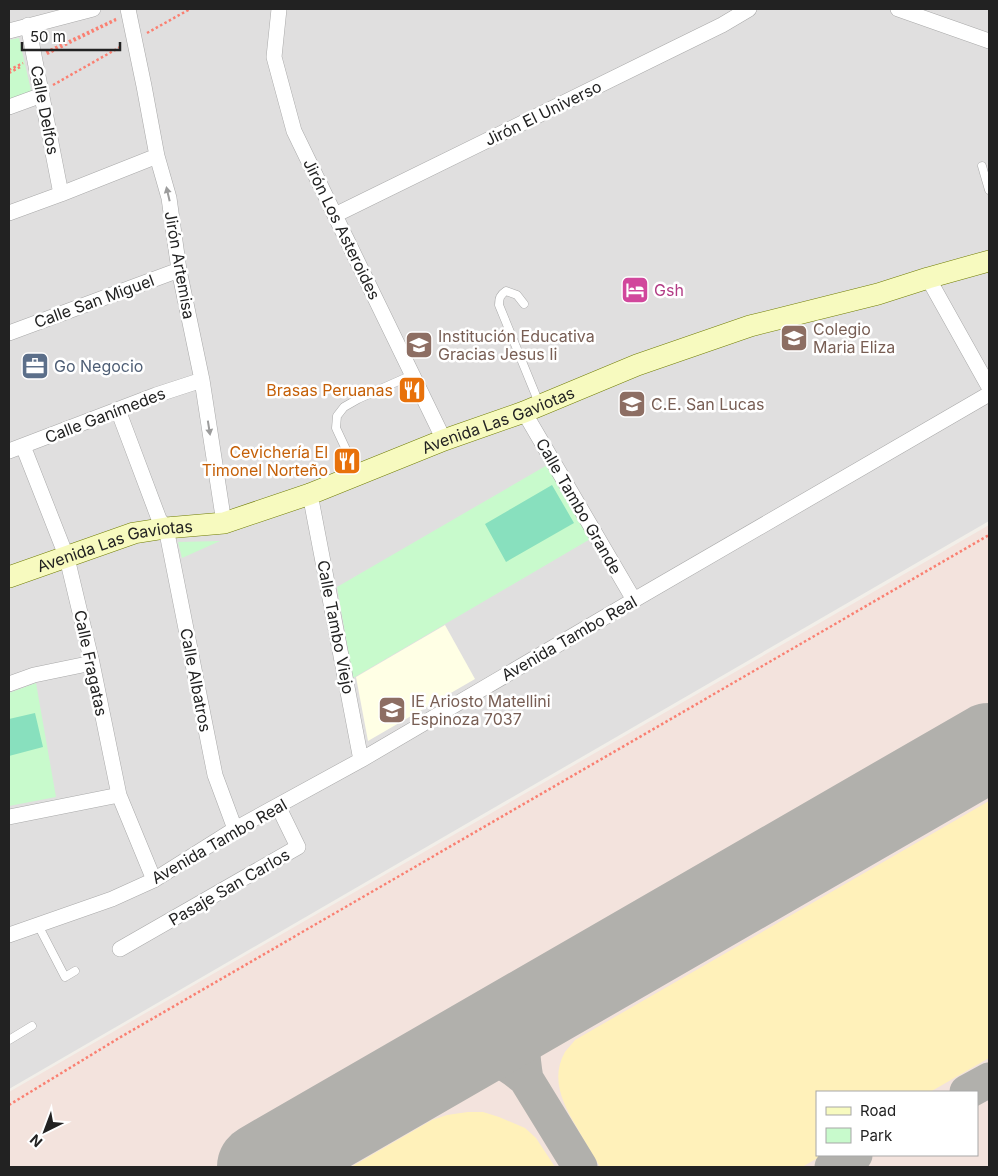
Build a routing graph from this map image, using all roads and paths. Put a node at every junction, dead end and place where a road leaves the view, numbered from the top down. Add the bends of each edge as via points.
1 (93, 9) edge
2 (190, 9) edge
3 (279, 9) edge
4 (749, 9) edge
5 (898, 9) edge
6 (123, 14) edge
7 (28, 26) junction
8 (9, 30) edge
9 (140, 37) dead end
10 (989, 41) edge
11 (123, 46) dead end
12 (43, 55) dead end
13 (26, 63) dead end
14 (9, 71) edge
15 (45, 91) junction
16 (9, 106) edge
17 (158, 156) junction
18 (982, 166) dead end
19 (989, 190) edge
20 (61, 194) junction
21 (9, 213) edge
22 (335, 215) junction
23 (989, 261) edge
24 (179, 270) junction
25 (928, 278) junction
26 (524, 304) dead end
27 (9, 332) edge
28 (412, 375) junction
29 (202, 380) junction
30 (989, 387) edge
31 (989, 394) edge
32 (532, 408) junction
33 (118, 410) junction
34 (444, 440) junction
35 (16, 449) edge
36 (357, 475) junction
37 (310, 494) junction
38 (224, 523) junction
39 (166, 528) junction
40 (989, 535) edge
41 (67, 558) junction
42 (9, 578) edge
43 (634, 600) junction
44 (92, 663) junction
45 (9, 684) edge
46 (361, 760) junction
47 (119, 795) junction
48 (278, 806) junction
49 (9, 817) edge
50 (235, 829) junction
51 (154, 880) junction
52 (38, 925) junction
53 (9, 936) edge
54 (120, 949) dead end
55 (75, 971) dead end
56 (32, 1026) dead end
57 (9, 1040) edge
58 (9, 1105) edge

1 - 7 street
2 - 9 path
3 - 22 street, Jirón Los Asteroides via 274,57 294,131
4 - 22 street, Jirón El Universo
5 - 10 street
6 - 12 path
6 - 17 street, Jirón Artemisa via 144,86
7 - 8 street
7 - 15 street, Calle Delfos
11 - 15 path
13 - 14 path
15 - 16 street
15 - 20 street, Calle Delfos
17 - 20 street
24 -> 17 street, Jirón Artemisa via 169,198
18 - 19 lane
20 - 21 street
22 - 28 street, Jirón Los Asteroides
23 - 25 street, Avenida Las Gaviotas
24 - 27 street, Calle San Miguel
24 - 29 street, Jirón Artemisa
25 - 30 street
25 - 32 street, Avenida Las Gaviotas via 750,326 637,365
26 - 32 lane via 517,295 506,291 499,299
28 - 34 street, Jirón Los Asteroides
28 - 36 lane via 358,400 337,416 336,428
29 - 33 street, Calle Ganímedes
29 -> 38 street, Jirón Artemisa
31 - 43 street, Avenida Tambo Real
32 - 34 street, Avenida Las Gaviotas
32 - 43 street, Calle Tambo Grande
33 - 35 street, Calle Ganímedes
33 - 39 street, Calle Albatros via 159,519
34 - 36 street, Avenida Las Gaviotas
35 - 41 street, Calle Fragatas
36 - 37 street, Avenida Las Gaviotas
37 - 38 street, Avenida Las Gaviotas
37 - 46 street, Calle Tambo Viejo
38 - 39 street, Avenida Las Gaviotas
39 - 41 street, Avenida Las Gaviotas via 134,533
39 - 50 street, Calle Albatros via 216,775
40 - 58 path via 119,1038
41 - 42 street, Avenida Las Gaviotas
41 - 44 street, Calle Fragatas
43 - 46 street, Avenida Tambo Real
44 - 45 street via 34,675
44 - 47 street, Calle Fragatas
46 - 48 street, Avenida Tambo Real
47 - 49 street
47 - 51 street, Calle Fragatas
48 - 50 street, Avenida Tambo Real
48 - 54 street, Pasaje San Carlos via 298,847
50 - 51 street, Avenida Tambo Real
51 - 52 street, Avenida Tambo Real via 112,899
52 - 53 street, Avenida Tambo Real
52 - 55 lane via 65,977
56 - 57 lane

